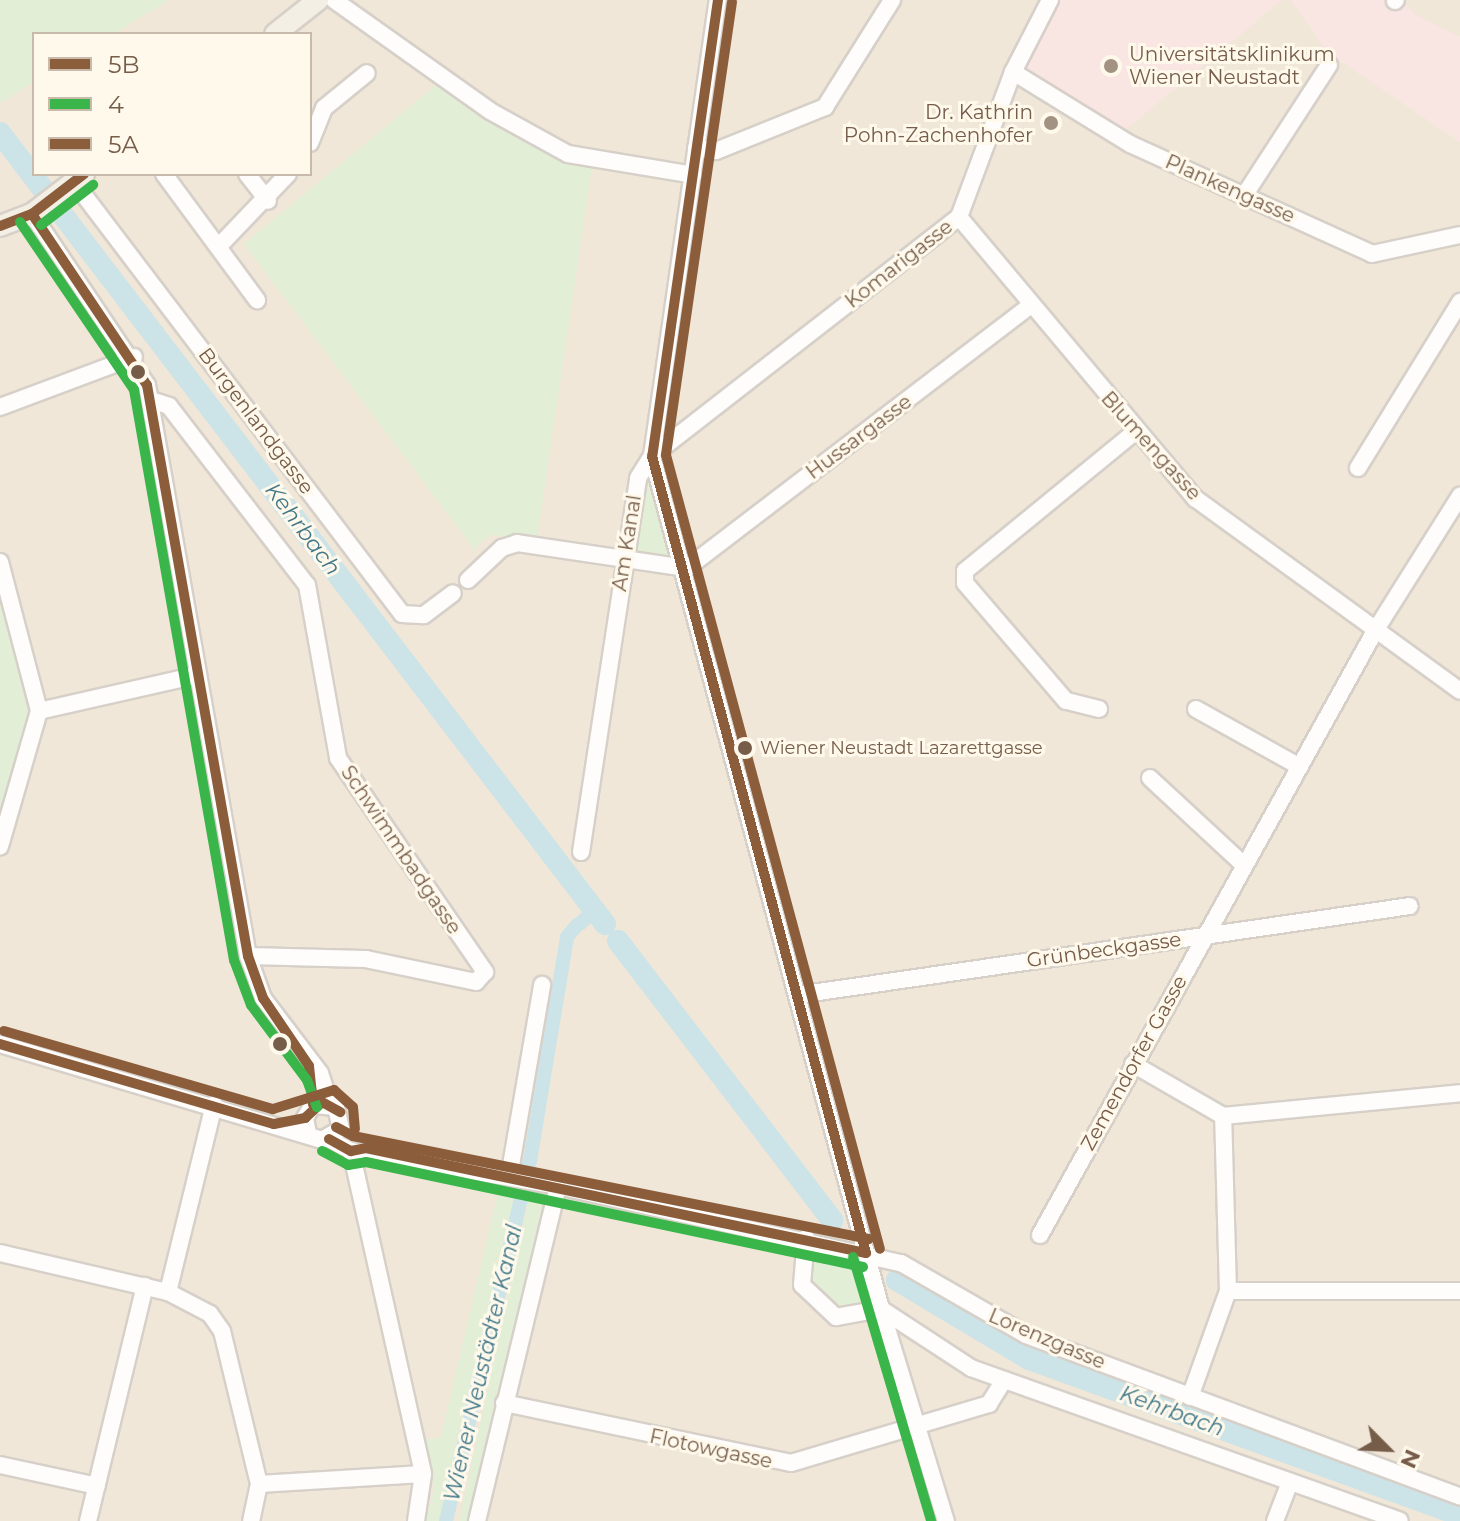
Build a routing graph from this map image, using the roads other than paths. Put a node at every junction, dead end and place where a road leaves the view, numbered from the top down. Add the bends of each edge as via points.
1 (318, 0) edge
2 (334, 0) edge
3 (718, 0) edge
4 (892, 0) edge
5 (1050, 0) edge
6 (278, 32) edge
7 (1329, 65) dead end
8 (1013, 72) junction
9 (367, 73) dead end
10 (312, 138) edge
11 (696, 148) junction
12 (693, 175) junction
13 (166, 176) edge
14 (249, 176) edge
15 (283, 176) edge
16 (79, 178) edge
17 (1244, 196) junction
18 (268, 201) junction
19 (44, 205) junction
20 (959, 217) junction
21 (0, 226) edge
22 (1460, 235) edge
23 (221, 244) junction
24 (257, 300) dead end
25 (1460, 302) edge
26 (1030, 306) junction
27 (134, 357) junction
28 (151, 400) junction
29 (0, 407) edge
30 (1135, 432) junction
31 (652, 456) junction
32 (1358, 468) dead end
33 (1460, 496) edge
34 (623, 561) junction
35 (0, 562) edge
36 (687, 568) junction
37 (473, 576) dead end
38 (453, 593) dead end
39 (1375, 631) junction
40 (197, 675) junction
41 (1460, 691) edge
42 (1099, 709) dead end
43 (1196, 709) dead end
44 (39, 711) junction
45 (1300, 767) junction
46 (1150, 778) dead end
47 (0, 846) edge
48 (581, 852) dead end
49 (1243, 864) junction
50 (1410, 906) dead end
51 (1204, 935) junction
52 (248, 956) junction
53 (542, 985) dead end
54 (798, 995) junction
55 (0, 1044) edge
56 (1133, 1064) junction
57 (1460, 1093) edge
58 (214, 1105) junction
59 (314, 1115) junction
60 (1223, 1116) junction
61 (335, 1134) junction
62 (359, 1150) junction
63 (511, 1177) junction
64 (552, 1185) junction
65 (1040, 1235) dead end
66 (806, 1238) junction
67 (0, 1253) edge
68 (866, 1253) junction
69 (145, 1286) junction
70 (1228, 1291) junction
71 (1460, 1291) edge
72 (168, 1292) junction
73 (881, 1309) junction
74 (1004, 1380) junction
75 (1190, 1397) junction
76 (504, 1403) junction
77 (916, 1425) junction
78 (0, 1465) edge
79 (423, 1474) junction
80 (1290, 1482) junction
81 (259, 1484) junction
82 (97, 1486) junction
83 (1460, 1496) edge
84 (88, 1521) edge
85 (251, 1521) edge
86 (416, 1521) edge
87 (477, 1521) edge
88 (946, 1521) edge
89 (1275, 1521) edge
90 (1400, 1521) edge

1 - 6 main road
2 - 12 street via 490,111 568,154
3 - 11 street, Am Kanal
4 - 11 street via 825,107 716,151
5 - 8 street, Komarigasse
7 - 17 street
8 - 17 street, Plankengasse via 1130,144
8 - 20 street, Komarigasse
9 - 10 street via 324,108
11 - 12 street, Am Kanal
12 - 31 street, Am Kanal
13 - 23 street
14 - 18 street
15 - 18 street
16 - 19 main road
16 - 38 street, Burgenlandgasse via 402,614 424,615
17 - 22 street, Plankengasse via 1372,254
18 - 23 street
19 - 21 main road
19 - 27 street
20 - 26 street, Blumengasse
20 - 31 street, Komarigasse
23 - 24 street
25 - 32 street
26 - 30 street, Blumengasse
26 - 36 street, Hussargasse
27 - 28 street
27 - 29 street
28 - 40 street
28 - 52 street, Schwimmbadgasse via 169,406 307,585 338,758 485,972 476,982 366,959
30 - 39 street, Blumengasse via 1196,499
30 - 42 street via 965,571 965,583 1066,701
31 - 34 street, Am Kanal via 638,478
31 - 36 street
33 - 39 street, Zemendorfer Gasse
34 - 36 street
34 - 37 street via 517,543
34 - 48 street, Am Kanal
35 - 44 street
36 - 54 street
39 - 41 street, Blumengasse
39 - 45 street, Zemendorfer Gasse
40 - 44 street
40 - 52 street
43 - 45 street
44 - 47 street
45 - 49 street, Zemendorfer Gasse
46 - 49 street
49 - 51 street, Zemendorfer Gasse
50 - 51 street, Grünbeckgasse
51 - 54 street, Grünbeckgasse
51 - 56 street, Zemendorfer Gasse
52 - 59 street via 263,998 309,1066
53 - 63 street
54 - 68 street
55 - 58 street
56 - 60 street
56 - 65 street, Zemendorfer Gasse
57 - 60 street
58 - 59 street via 274,1124
58 - 72 street
59 - 61 street
59 - 61 street via 341,1114
60 - 70 street
61 - 62 street
62 - 63 street, Lorenzgasse
62 - 79 street via 357,1177
63 - 64 street, Lorenzgasse
64 - 66 street, Lorenzgasse
64 - 76 street
66 - 68 street, Lorenzgasse
66 - 73 street via 802,1285 836,1317
67 - 69 street
68 - 73 street
68 - 75 street, Lorenzgasse via 919,1271 1026,1335
69 - 72 street
69 - 82 street
70 - 71 street
70 - 75 street
72 - 81 street via 210,1314 222,1331
73 - 74 street via 971,1368
73 - 77 street
74 - 77 street, Flotowgasse via 989,1404
74 - 80 street
75 - 83 street, Lorenzgasse
76 - 77 street, Flotowgasse via 765,1463 791,1463
76 - 87 street
77 - 88 street
78 - 82 street
79 - 81 street
79 - 86 street
80 - 89 street
80 - 90 street
81 - 85 street
82 - 84 street

